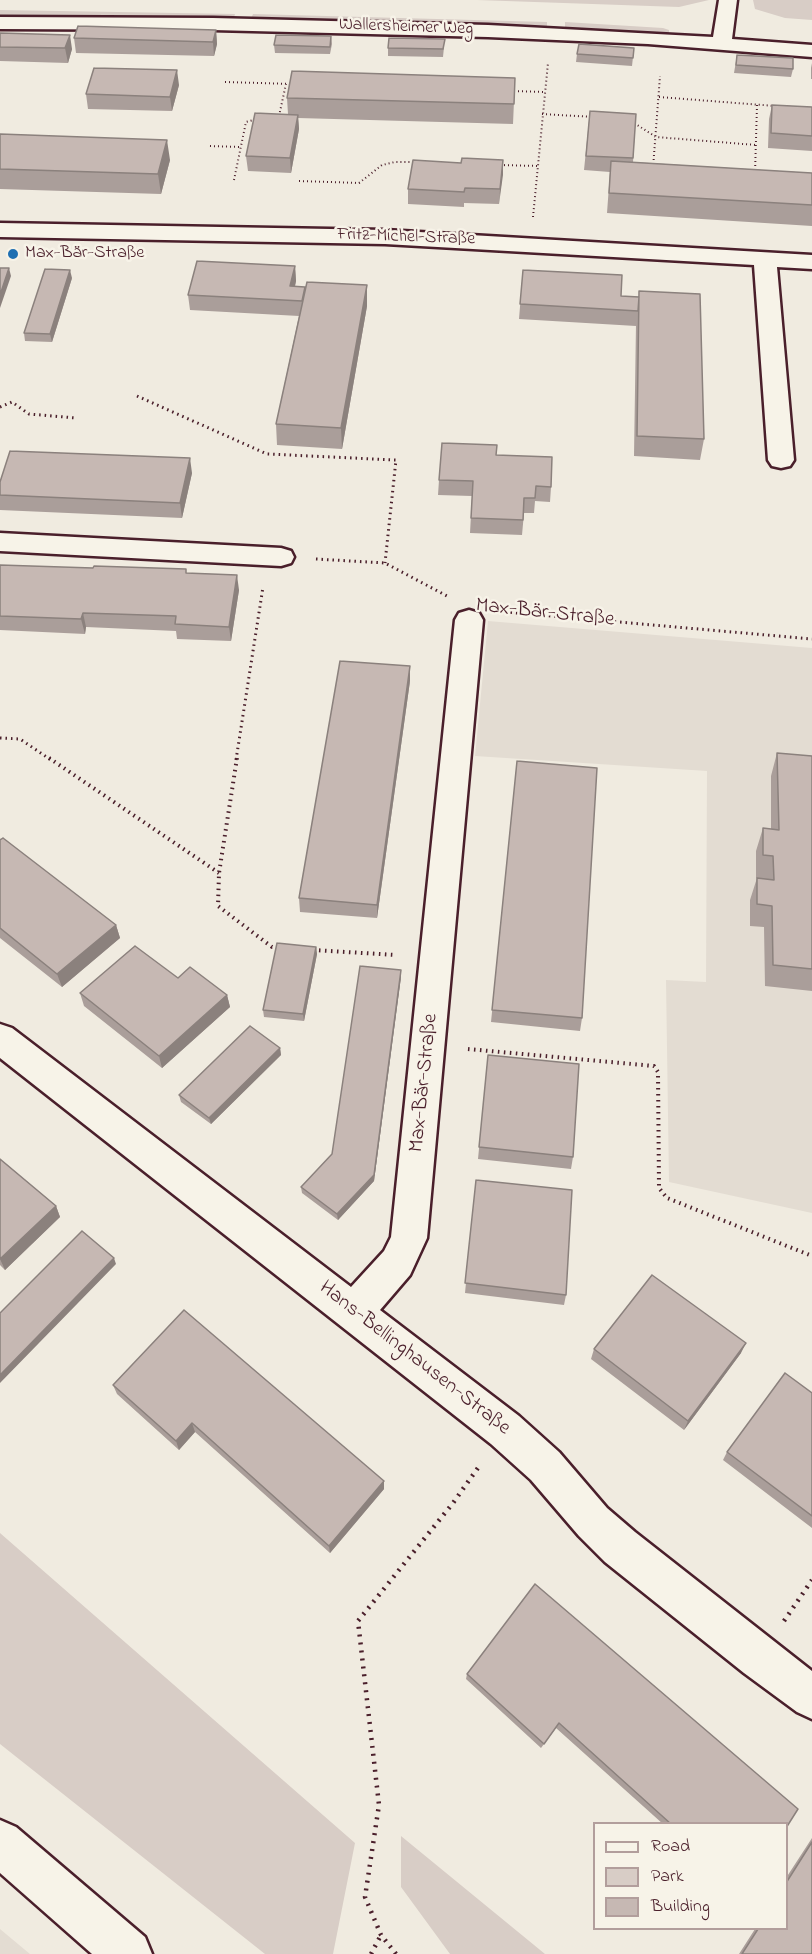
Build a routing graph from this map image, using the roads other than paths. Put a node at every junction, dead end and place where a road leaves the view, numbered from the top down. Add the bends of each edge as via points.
1 (728, 0) edge
2 (0, 6) edge
3 (0, 23) edge
4 (812, 34) edge
5 (724, 35) junction
6 (812, 51) edge
7 (0, 230) edge
8 (765, 259) junction
9 (812, 262) edge
10 (781, 460) dead end
11 (0, 542) edge
12 (275, 557) road end
13 (472, 610) road end
14 (0, 1038) edge
15 (354, 1311) junction
16 (812, 1697) edge
17 (0, 1843) edge
18 (128, 1954) edge

1 - 5 street
2 - 5 street, Wallersheimer Weg via 459,14
3 - 5 street, Wallersheimer Weg
4 - 5 street, Wallersheimer Weg
5 - 6 street, Wallersheimer Weg
7 - 8 street, Fritz-Michel-Straße via 385,237
8 - 9 street, Fritz-Michel-Straße
8 - 10 street
11 - 12 street
13 - 15 street, Max-Bär-Straße via 409,1238 398,1263
14 - 15 street, Hans-Bellinghausen-Straße
15 - 16 street, Hans-Bellinghausen-Straße via 546,1466 593,1522 620,1547
17 - 18 street

